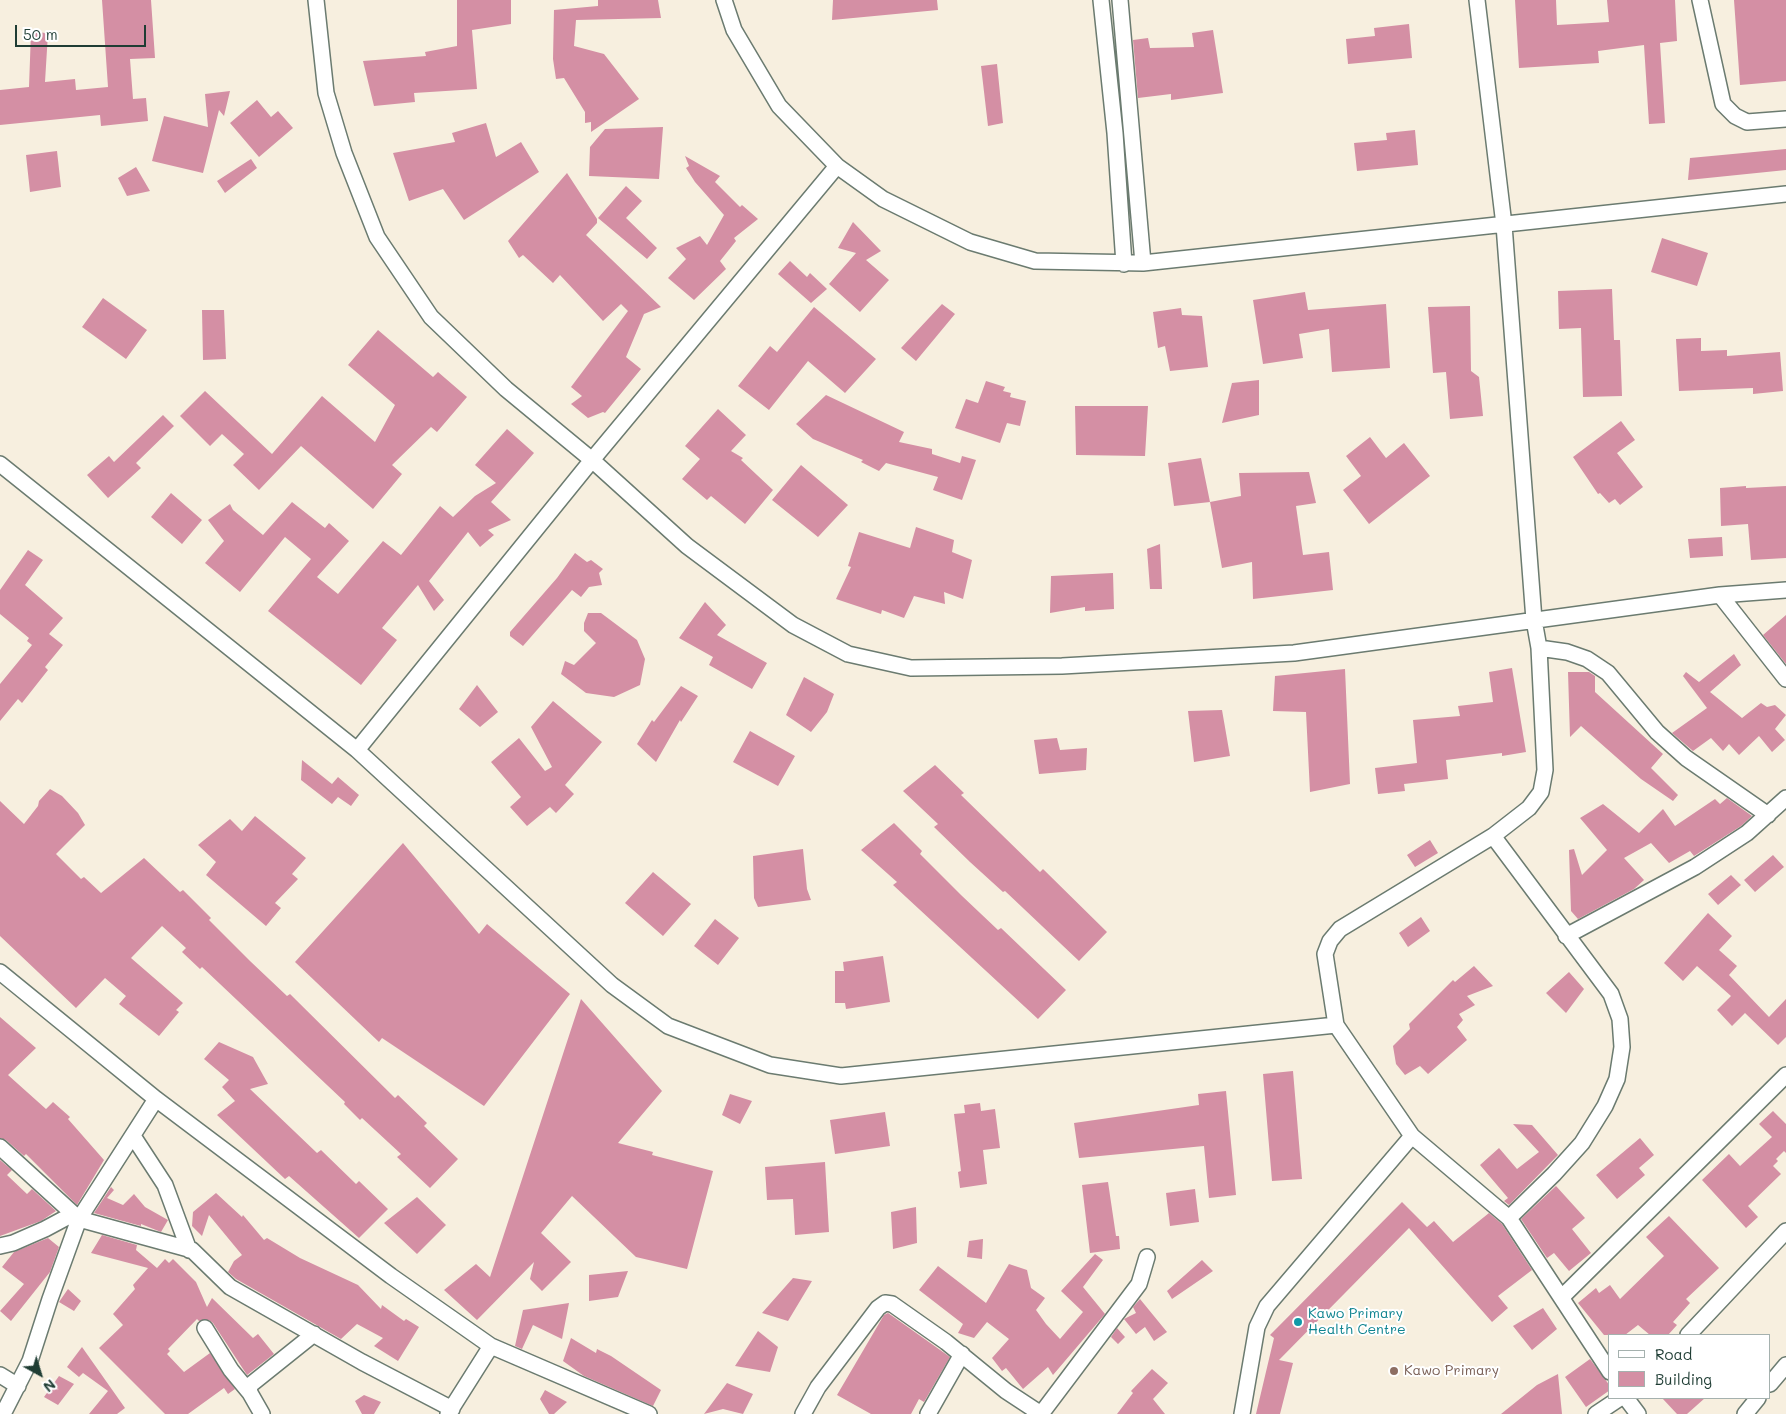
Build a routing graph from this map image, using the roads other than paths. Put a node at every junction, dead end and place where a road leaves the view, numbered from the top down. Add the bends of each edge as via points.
1 (316, 0) edge
2 (724, 0) edge
3 (1101, 0) edge
4 (1120, 0) edge
5 (1477, 0) edge
6 (1700, 0) edge
7 (1786, 119) edge
8 (1132, 131) junction
9 (1115, 133) junction
10 (837, 166) junction
11 (1786, 194) edge
12 (1504, 225) junction
13 (1143, 263) junction
14 (1124, 264) junction
15 (592, 460) junction
16 (0, 464) edge
17 (1786, 590) edge
18 (1720, 595) junction
19 (1534, 620) junction
20 (1539, 648) junction
21 (1786, 679) edge
22 (357, 750) junction
23 (1780, 809) edge
24 (1493, 836) junction
25 (1566, 936) junction
26 (0, 972) edge
27 (1336, 1025) junction
28 (1784, 1080) edge
29 (156, 1099) junction
30 (133, 1136) junction
31 (1412, 1136) junction
32 (0, 1147) edge
33 (76, 1217) junction
34 (1509, 1218) junction
35 (1786, 1231) edge
36 (0, 1246) edge
37 (189, 1250) junction
38 (1147, 1257) dead end
39 (1562, 1297) junction
40 (205, 1328) dead end
41 (314, 1334) junction
42 (1689, 1334) edge
43 (491, 1346) junction
44 (962, 1354) junction
45 (1786, 1365) edge
46 (1608, 1369) edge
47 (0, 1375) edge
48 (1771, 1383) edge
49 (18, 1386) junction
50 (250, 1393) junction
51 (1618, 1399) edge
52 (1627, 1399) edge
53 (1757, 1399) edge
54 (450, 1411) edge
55 (3, 1414) edge
56 (262, 1414) edge
57 (649, 1414) edge
58 (803, 1414) edge
59 (928, 1414) edge
60 (1041, 1414) edge
61 (1242, 1414) edge
62 (1596, 1414) edge
63 (1638, 1414) edge
64 (1745, 1414) edge

1 - 15 street via 326,93 344,153 377,236 431,317 506,389
2 - 10 street via 734,30 779,106
3 - 9 street
4 - 8 street
5 - 12 street
6 - 7 street via 1723,104 1747,122
8 - 9 street
8 - 13 street
9 - 14 street
10 - 14 street via 883,199 970,242 1035,261
10 - 15 street
11 - 12 street
12 - 13 street
12 - 19 street
13 - 14 street
15 - 19 street via 687,546 793,625 848,654 911,668 1062,666 1294,653
15 - 22 street
16 - 22 street
17 - 18 street
18 - 19 street
18 - 21 street
19 - 20 street
20 - 23 street via 1586,659 1608,674 1657,732 1686,758
20 - 24 street via 1545,770 1541,792 1529,808
22 - 27 street via 612,985 668,1026 770,1065 841,1076
23 - 25 street via 1695,867
24 - 25 street
24 - 27 street via 1340,929 1326,954
25 - 34 street via 1611,994 1620,1019 1622,1047 1617,1079 1582,1143
26 - 29 street
27 - 31 street
28 - 39 street
29 - 30 street
29 - 43 street
30 - 33 street
30 - 37 street via 165,1185
31 - 34 street
31 - 61 street via 1267,1306 1257,1327
32 - 33 street
33 - 36 street via 13,1244
33 - 37 street
33 - 49 street via 30,1361
34 - 39 street
35 - 42 street
37 - 41 street via 198,1254 230,1287
38 - 60 street via 1139,1284
39 - 46 street
40 - 50 street via 231,1370
41 - 50 street via 253,1381 249,1386
41 - 54 street
43 - 54 street
43 - 57 street
44 - 58 street via 892,1304 885,1303 818,1387
44 - 59 street
44 - 60 street via 1006,1391
45 - 48 street
47 - 49 street
49 - 55 street
50 - 56 street
51 - 62 street
52 - 63 street
53 - 64 street

